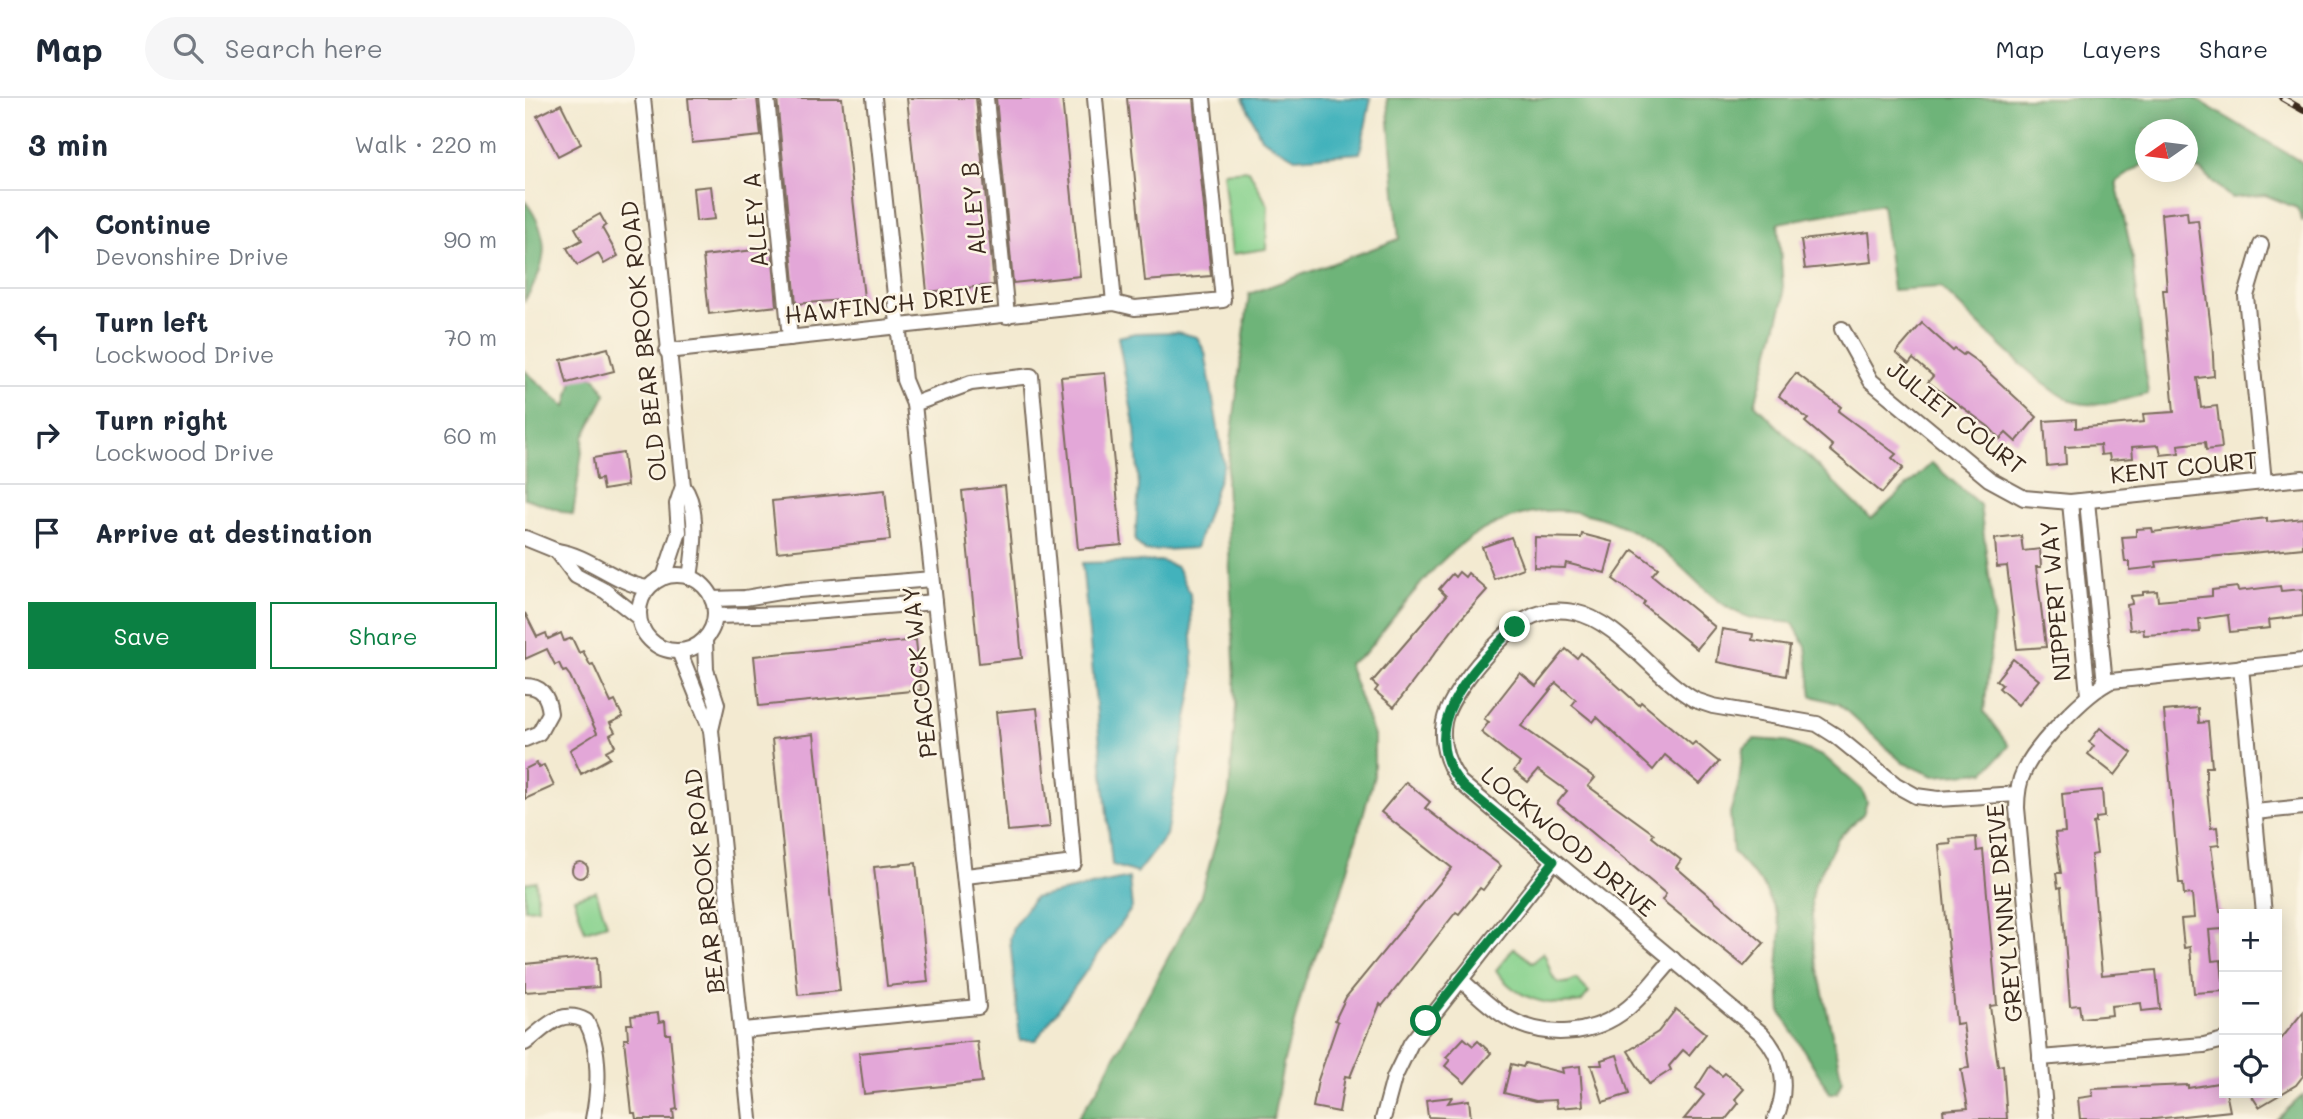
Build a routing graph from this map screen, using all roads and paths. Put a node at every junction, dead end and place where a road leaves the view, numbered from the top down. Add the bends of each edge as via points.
1 (643, 98) edge
2 (767, 98) edge
3 (874, 98) edge
4 (986, 98) edge
5 (1095, 98) edge
6 (1203, 98) edge
7 (2261, 245) dead end
8 (1114, 303) junction
9 (1007, 316) junction
10 (898, 327) junction
11 (1842, 328) dead end
12 (790, 338) junction
13 (667, 351) junction
14 (914, 404) junction
15 (2303, 478) edge
16 (2264, 482) junction
17 (683, 486) junction
18 (2087, 501) junction
19 (2070, 502) junction
20 (525, 538) edge
21 (557, 551) junction
22 (664, 577) junction
23 (690, 578) junction
24 (932, 579) junction
25 (647, 588) junction
26 (712, 599) junction
27 (935, 602) junction
28 (715, 616) junction
29 (638, 617) junction
30 (705, 640) junction
31 (679, 651) junction
32 (2303, 661) edge
33 (2241, 667) junction
34 (2105, 684) junction
35 (525, 686) edge
36 (2088, 695) junction
37 (711, 730) junction
38 (525, 739) edge
39 (2017, 794) junction
40 (2303, 807) edge
41 (2255, 812) junction
42 (1554, 861) junction
43 (966, 876) junction
44 (2264, 909) edge
45 (1673, 959) junction
46 (1460, 979) junction
47 (743, 1030) junction
48 (2219, 1041) edge
49 (525, 1043) edge
50 (2040, 1058) junction
51 (593, 1119) edge
52 (750, 1119) edge
53 (1383, 1119) edge
54 (1775, 1119) edge
55 (2046, 1119) edge

1 - 13 street, OLD BEAR BROOK ROAD
2 - 12 street, ALLEY A
3 - 10 street, PEACOCK WAY
4 - 9 street, ALLEY B
5 - 8 street
6 - 8 street, HAWFINCH DRIVE via 1223,300 1135,308
7 - 16 street via 2246,296
8 - 9 street, HAWFINCH DRIVE
9 - 10 street, HAWFINCH DRIVE
10 - 12 street, HAWFINCH DRIVE
10 - 14 street, PEACOCK WAY via 904,380
11 - 19 street, JULIET COURT via 1870,379 1994,483 2030,499
12 - 13 street, HAWFINCH DRIVE
13 - 17 street, OLD BEAR BROOK ROAD
14 - 24 street, PEACOCK WAY
14 - 43 street via 971,383 1031,376 1075,863
15 - 16 street, KENT COURT
16 - 18 street, KENT COURT
17 - 22 street, OLD BEAR BROOK ROAD via 677,504 679,532
17 - 23 street via 691,496 694,555
18 - 19 street, KENT COURT
18 - 34 street, NIPPERT WAY
19 - 36 street, NIPPERT WAY
20 - 21 street
21 - 25 street via 572,553 626,584
21 - 29 street via 576,576
22 - 23 street
22 - 25 street
23 - 26 street
24 - 26 street
24 - 27 street, PEACOCK WAY
25 - 29 street
26 - 28 street
27 - 28 street
27 - 43 street, PEACOCK WAY
28 - 30 street, BEAR BROOK ROAD
29 - 31 street via 645,635 655,644
30 - 31 street via 693,649
30 - 37 street, BEAR BROOK ROAD via 706,670 717,704
31 - 37 street
32 - 33 street, GREYLYNNE DRIVE
33 - 34 street, GREYLYNNE DRIVE via 2129,677
33 - 41 street
34 - 36 street, GREYLYNNE DRIVE
35 - 38 street via 545,694 550,713 539,733
36 - 39 street, GREYLYNNE DRIVE via 2029,762
37 - 47 street, BEAR BROOK ROAD
39 - 42 street, LOCKWOOD DRIVE via 1938,799 1912,794 1825,728 1804,720 1700,703 1597,621 1573,612 1549,612 1515,627 1469,678 1450,705 1443,735 1447,760 1460,782
39 - 50 street, GREYLYNNE DRIVE
40 - 41 street
41 - 44 street
42 - 45 street, LOCKWOOD DRIVE
42 - 46 street
43 - 47 street, PEACOCK WAY via 978,1007
45 - 46 street via 1620,1014 1594,1027 1566,1032 1538,1030 1511,1021
45 - 54 street, LOCKWOOD DRIVE via 1758,1030 1774,1049 1783,1085
46 - 53 street via 1404,1054
47 - 52 street, BEAR BROOK ROAD
48 - 50 street
49 - 51 street via 562,1016 586,1021 597,1082
50 - 55 street, GREYLYNNE DRIVE

